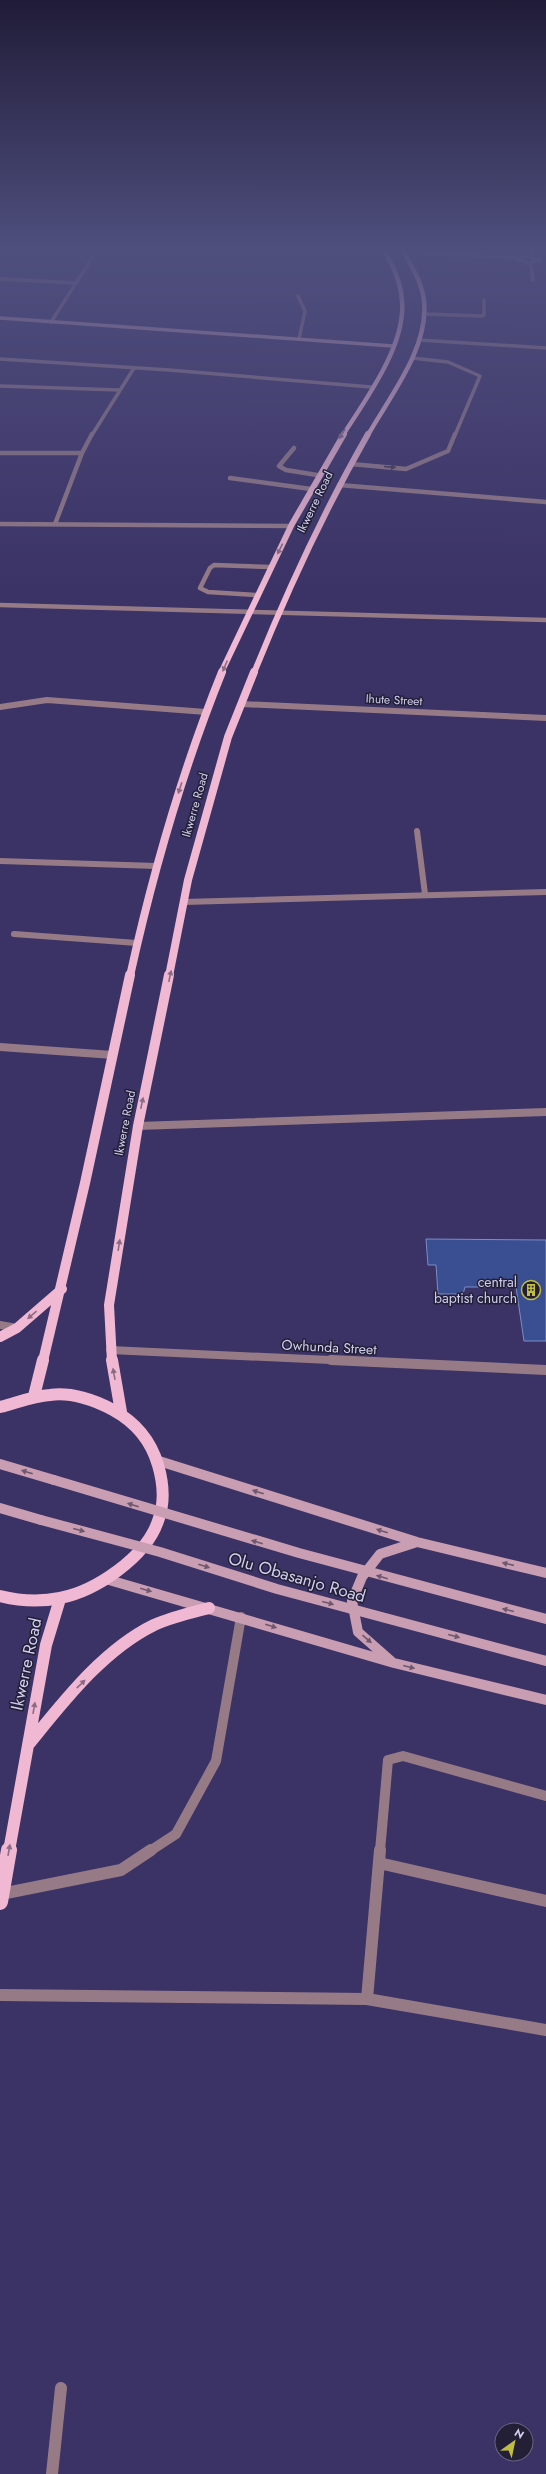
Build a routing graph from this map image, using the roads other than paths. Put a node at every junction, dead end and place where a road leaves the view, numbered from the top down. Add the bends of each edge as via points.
1 (51, 362) edge
2 (385, 362) edge
3 (409, 362) edge
4 (449, 362) edge
5 (134, 368) junction
6 (0, 386) edge
7 (371, 387) junction
8 (119, 390) junction
9 (294, 448) dead end
10 (0, 453) edge
11 (82, 453) junction
12 (351, 464) junction
13 (318, 475) junction
14 (230, 478) dead end
15 (339, 485) junction
16 (311, 489) junction
17 (546, 502) edge
18 (0, 524) edge
19 (55, 524) junction
20 (291, 526) junction
21 (271, 567) junction
22 (257, 596) junction
23 (0, 606) edge
24 (249, 612) junction
25 (278, 612) junction
26 (546, 620) edge
27 (241, 704) junction
28 (0, 707) edge
29 (206, 712) junction
30 (546, 718) edge
31 (417, 831) dead end
32 (0, 860) edge
33 (157, 866) junction
34 (546, 892) edge
35 (424, 894) junction
36 (184, 902) junction
37 (14, 934) dead end
38 (137, 943) junction
39 (0, 1047) edge
40 (113, 1055) junction
41 (546, 1112) edge
42 (138, 1126) junction
43 (62, 1290) junction
44 (0, 1325) edge
45 (17, 1328) junction
46 (0, 1337) edge
47 (110, 1350) junction
48 (546, 1370) edge
49 (34, 1396) junction
50 (0, 1407) edge
51 (121, 1412) junction
52 (159, 1461) junction
53 (0, 1464) edge
54 (0, 1508) edge
55 (417, 1542) junction
56 (546, 1573) edge
57 (109, 1580) junction
58 (0, 1596) edge
59 (60, 1599) junction
60 (209, 1608) junction
61 (241, 1617) junction
62 (546, 1619) edge
63 (546, 1660) edge
64 (394, 1663) junction
65 (546, 1700) edge
66 (28, 1745) junction
67 (546, 1796) edge
68 (379, 1863) junction
69 (1, 1898) edge
70 (546, 1901) edge
71 (0, 1995) edge
72 (367, 1999) junction
73 (546, 2030) edge
74 (61, 2388) dead end
75 (52, 2474) edge

1 - 5 street
2 - 7 main road, Ikwerre Road
3 - 12 main road, Ikwerre Road
12 -> 4 street via 406,469 448,451 480,376
5 - 7 street
5 - 8 street
6 - 8 street
7 -> 13 main road, Ikwerre Road
8 - 11 street
9 - 13 street via 279,466 286,470
10 - 11 street
11 - 19 street
12 - 15 main road, Ikwerre Road
13 - 16 main road, Ikwerre Road
14 - 16 street
15 - 17 street
15 - 25 main road, Ikwerre Road
16 - 20 main road, Ikwerre Road
18 - 19 street
19 - 20 street
20 -> 21 main road, Ikwerre Road
21 - 22 main road, Ikwerre Road
21 - 22 street via 214,565 200,588 208,592
22 - 24 main road, Ikwerre Road
23 - 24 street via 191,608
24 - 25 street
24 -> 29 main road, Ikwerre Road
25 - 26 street
25 - 27 main road, Ikwerre Road
27 - 30 street, Ihute Street
27 - 36 main road, Ikwerre Road via 228,737
28 - 29 street via 47,700
29 -> 33 main road, Ikwerre Road via 166,830
31 - 35 street
32 - 33 street
33 - 38 main road, Ikwerre Road
34 - 35 street
35 - 36 street
42 -> 36 main road, Ikwerre Road
37 - 38 street
38 - 40 main road, Ikwerre Road
39 - 40 street
40 - 43 main road, Ikwerre Road
41 - 42 street
47 -> 42 main road, Ikwerre Road via 109,1305
43 -> 45 main road
43 - 49 main road, Ikwerre Road
44 - 45 street
45 - 46 main road
47 - 48 street, Owhunda Street
51 -> 47 main road, Ikwerre Road
49 - 50 main road
49 - 51 main road via 80,1396 102,1402
51 - 52 main road via 138,1426 151,1442
55 -> 52 street
52 - 57 main road via 164,1482 156,1525 128,1564
62 -> 53 street, Olu Obasanjo Road, bridge via 421,1588 286,1550
54 -> 63 street, Olu Obasanjo Road, bridge via 160,1552 277,1589
56 -> 55 street
55 -> 64 street via 380,1554 362,1576 352,1601 358,1632
57 - 59 main road
57 -> 60 street
58 - 59 main road via 34,1602
66 -> 59 main road, Ikwerre Road via 46,1644
60 - 61 street
66 -> 60 main road via 58,1708 124,1645 172,1617
61 -> 64 street
61 - 69 street via 216,1761 176,1834 121,1870
64 -> 65 street
69 -> 66 main road, Ikwerre Road
67 - 68 street via 403,1756 388,1760
68 - 70 street
68 - 72 street
71 - 72 street
72 - 73 street
74 - 75 street

